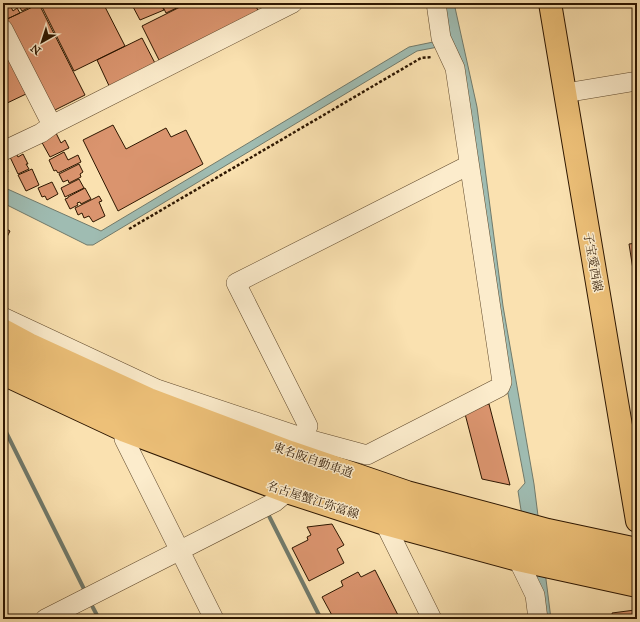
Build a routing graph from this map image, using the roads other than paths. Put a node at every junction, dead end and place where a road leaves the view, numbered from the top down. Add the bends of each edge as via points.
1 (294, 3) edge
2 (436, 3) edge
3 (550, 3) edge
4 (3, 29) edge
5 (637, 82) edge
6 (565, 93) junction
7 (52, 125) junction
8 (3, 151) edge
9 (469, 165) junction
10 (3, 317) edge
11 (3, 330) edge
12 (3, 353) edge
13 (3, 374) edge
14 (125, 432) junction
15 (304, 438) junction
16 (286, 492) junction
17 (637, 521) edge
18 (385, 524) junction
19 (637, 548) edge
20 (179, 551) junction
21 (519, 560) junction
22 (637, 568) edge
23 (637, 586) edge
24 (45, 619) edge
25 (214, 619) edge
26 (432, 619) edge
27 (538, 619) edge

1 - 7 street
2 - 9 street via 441,38 455,68
3 - 6 main road, 子宝愛西線
4 - 7 street
5 - 6 street
6 - 17 main road, 子宝愛西線
7 - 8 street
9 - 15 street via 236,283 308,426
9 - 15 street via 502,382 500,387 367,454
10 - 15 street via 157,389
11 - 19 main road, 東名阪自動車道 via 149,399 290,452 407,492 548,530
12 - 22 main road, 東名阪自動車道 via 140,416 283,471 424,516 546,550
13 - 14 main road, 名古屋蟹江弥富線
14 - 16 main road, 名古屋蟹江弥富線
14 - 20 street via 124,439
16 - 18 main road, 名古屋蟹江弥富線
16 - 20 street via 275,502
18 - 21 main road, 名古屋蟹江弥富線
18 - 26 street
20 - 24 street
20 - 25 street
21 - 23 main road, 名古屋蟹江弥富線
21 - 27 street via 535,594

